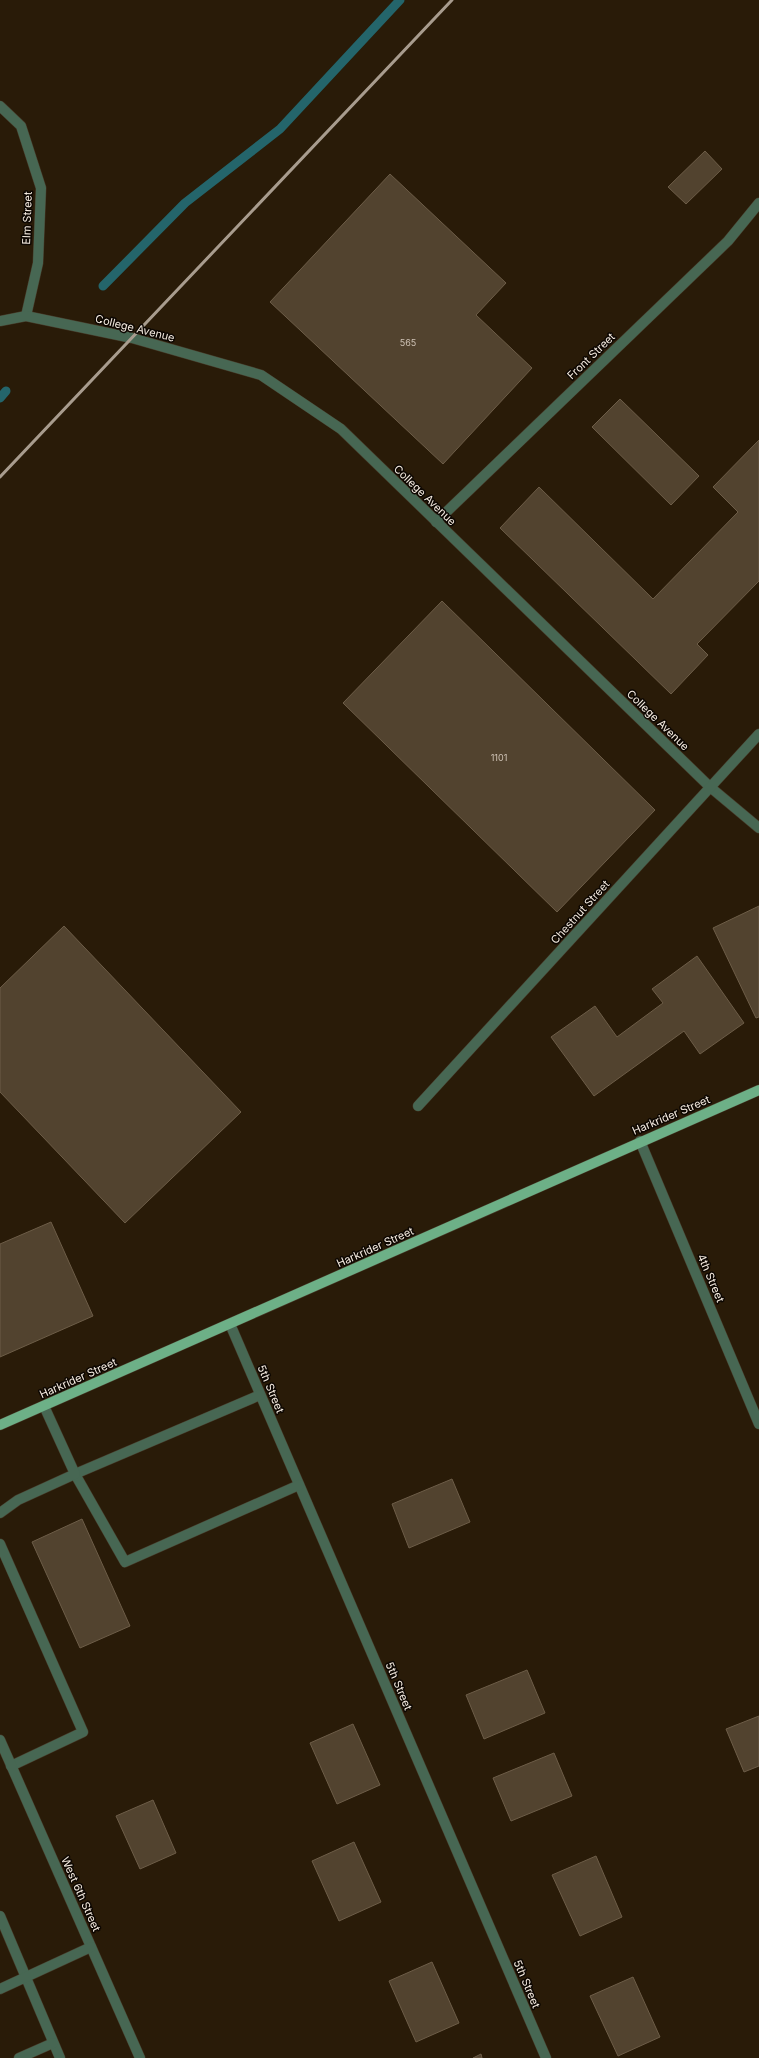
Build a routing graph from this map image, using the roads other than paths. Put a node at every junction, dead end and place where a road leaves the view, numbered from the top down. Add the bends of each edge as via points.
1 (0, 106) edge
2 (759, 203) edge
3 (26, 316) junction
4 (0, 321) edge
5 (436, 522) junction
6 (759, 734) edge
7 (710, 787) junction
8 (759, 828) edge
9 (759, 1090) edge
10 (418, 1106) dead end
11 (640, 1141) junction
12 (230, 1324) junction
13 (260, 1395) junction
14 (44, 1406) junction
15 (759, 1424) edge
16 (0, 1425) edge
17 (75, 1474) junction
18 (299, 1485) junction
19 (0, 1513) edge
20 (0, 1544) edge
21 (10, 1569) junction
22 (0, 1574) edge
23 (0, 1740) edge
24 (11, 1766) junction
25 (0, 1916) edge
26 (91, 1947) junction
27 (26, 1978) junction
28 (0, 1989) edge
29 (54, 2043) junction
30 (19, 2058) edge
31 (60, 2058) edge
32 (140, 2058) edge
33 (546, 2058) edge

1 - 3 street, Elm Street via 21,126 41,188 38,263
2 - 5 street, Front Street via 728,241
3 - 4 street, College Avenue
3 - 5 street, College Avenue via 132,338 261,375 341,429
5 - 7 street, College Avenue
6 - 7 street, Chestnut Street
7 - 8 street, College Avenue
7 - 10 street, Chestnut Street
9 - 11 main road, Harkrider Street
11 - 12 main road, Harkrider Street
11 - 15 street, 4th Street
12 - 13 street, 5th Street
12 - 14 main road, Harkrider Street
13 - 17 street
13 - 18 street, 5th Street
14 - 16 main road, Harkrider Street
14 - 17 street
17 - 18 street via 125,1562
17 - 19 street via 18,1500
18 - 33 street, 5th Street
20 - 21 street
21 - 22 street
21 - 24 street via 83,1732
23 - 24 street, West 6th Street
24 - 26 street, West 6th Street
25 - 27 street
26 - 27 street
26 - 32 street, West 6th Street
27 - 28 street
27 - 29 street
29 - 30 street
29 - 31 street

